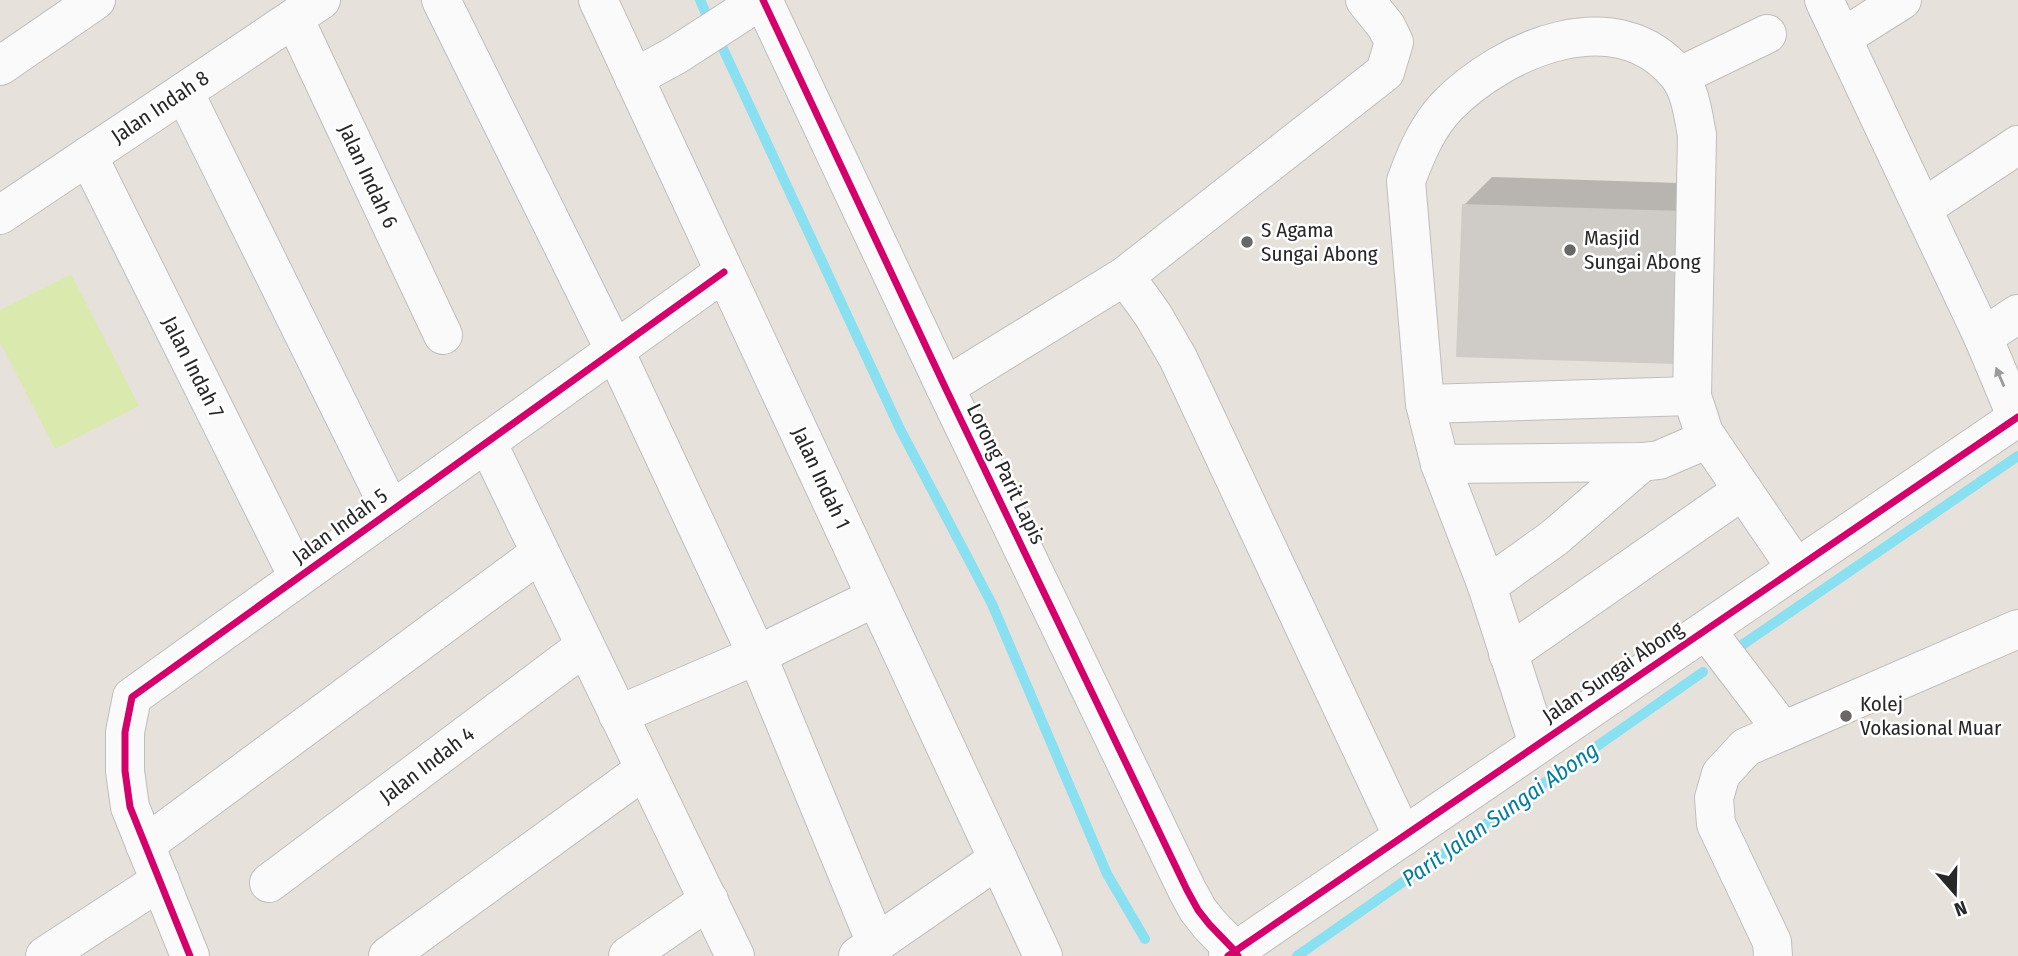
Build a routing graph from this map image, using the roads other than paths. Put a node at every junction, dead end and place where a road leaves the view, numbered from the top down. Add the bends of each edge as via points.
1 (96, 0) edge
2 (441, 0) edge
3 (598, 0) edge
4 (1365, 0) edge
5 (1824, 0) edge
6 (1902, 0) edge
7 (753, 5) edge
8 (307, 9) edge
9 (1767, 34) dead end
10 (1842, 38) junction
11 (0, 66) edge
12 (1680, 76) junction
13 (634, 78) junction
14 (184, 92) junction
15 (2018, 145) edge
16 (88, 156) junction
17 (1923, 208) junction
18 (0, 215) edge
19 (724, 272) junction
20 (1125, 276) junction
21 (2018, 314) edge
22 (443, 335) dead end
23 (1983, 337) junction
24 (615, 351) junction
25 (945, 387) junction
26 (1692, 396) junction
27 (1424, 404) junction
28 (2018, 417) edge
29 (1708, 439) junction
30 (487, 442) junction
31 (1642, 462) junction
32 (1440, 464) junction
33 (1743, 491) junction
34 (391, 511) junction
35 (540, 553) junction
36 (1796, 568) junction
37 (298, 577) junction
38 (1487, 586) junction
39 (876, 597) junction
40 (2018, 629) edge
41 (1706, 630) junction
42 (585, 646) junction
43 (1508, 654) junction
44 (757, 656) junction
45 (618, 715) junction
46 (1783, 731) junction
47 (1538, 744) junction
48 (644, 770) junction
49 (1403, 836) junction
50 (145, 845) junction
51 (998, 859) junction
52 (160, 881) junction
53 (269, 883) dead end
54 (709, 900) junction
55 (867, 950) edge
56 (1234, 954) edge
57 (45, 956) edge
58 (190, 956) edge
59 (388, 956) edge
60 (628, 956) edge
61 (734, 956) edge
62 (1043, 956) edge
63 (1773, 956) edge

1 - 11 street
2 - 24 street
3 - 13 street, Jalan Indah 1
4 - 20 street via 1394,42 1385,72
5 - 10 street
6 - 10 street
7 - 13 street
7 - 25 street, Lorong Parit Lapis
8 - 14 street, Jalan Indah 8
8 - 22 street, Jalan Indah 6
9 - 12 street
10 - 17 street
12 - 26 street via 1697,135
12 - 27 street via 1645,43 1607,31 1571,34 1535,45 1481,75 1445,108 1418,147 1406,181
13 - 19 street, Jalan Indah 1
14 - 16 street, Jalan Indah 8
14 - 34 street
15 - 17 street
16 - 18 street, Jalan Indah 8
16 - 37 street, Jalan Indah 7
17 - 23 street
19 - 24 street, Jalan Indah 5
19 - 39 street, Jalan Indah 1
20 - 25 street
20 - 49 street via 1178,358
21 - 23 street
28 -> 23 street
24 - 30 street, Jalan Indah 5
24 - 44 street
25 - 56 street, Lorong Parit Lapis via 1186,890
26 - 27 street
26 - 29 street
27 - 32 street
28 - 36 street, Jalan Sungai Abong
29 - 31 street via 1659,460
29 - 33 street
30 - 34 street, Jalan Indah 5
30 - 35 street
31 - 32 street
31 - 38 street via 1554,538
32 - 38 street
33 - 36 street
33 - 43 street
34 - 37 street, Jalan Indah 5
35 - 42 street
35 - 50 street
36 - 41 street, Jalan Sungai Abong
37 - 50 street, Jalan Indah 5 via 132,697 125,732 125,771 130,807
38 - 43 street
39 - 44 street
39 - 51 street, Jalan Indah 1
40 - 46 street
41 - 46 street
41 - 47 street, Jalan Sungai Abong
42 - 45 street
42 - 53 street, Jalan Indah 4
43 - 47 street
44 - 45 street
44 - 55 street
45 - 48 street
46 - 63 street via 1746,747 1721,774 1714,798 1716,824 1772,942
47 - 49 street, Jalan Sungai Abong
48 - 54 street
48 - 59 street
49 - 56 street, Jalan Sungai Abong
50 - 52 street, Jalan Indah 5
51 - 55 street
51 - 62 street, Jalan Indah 1
52 - 57 street
52 - 58 street, Jalan Indah 5
54 - 60 street
54 - 61 street

